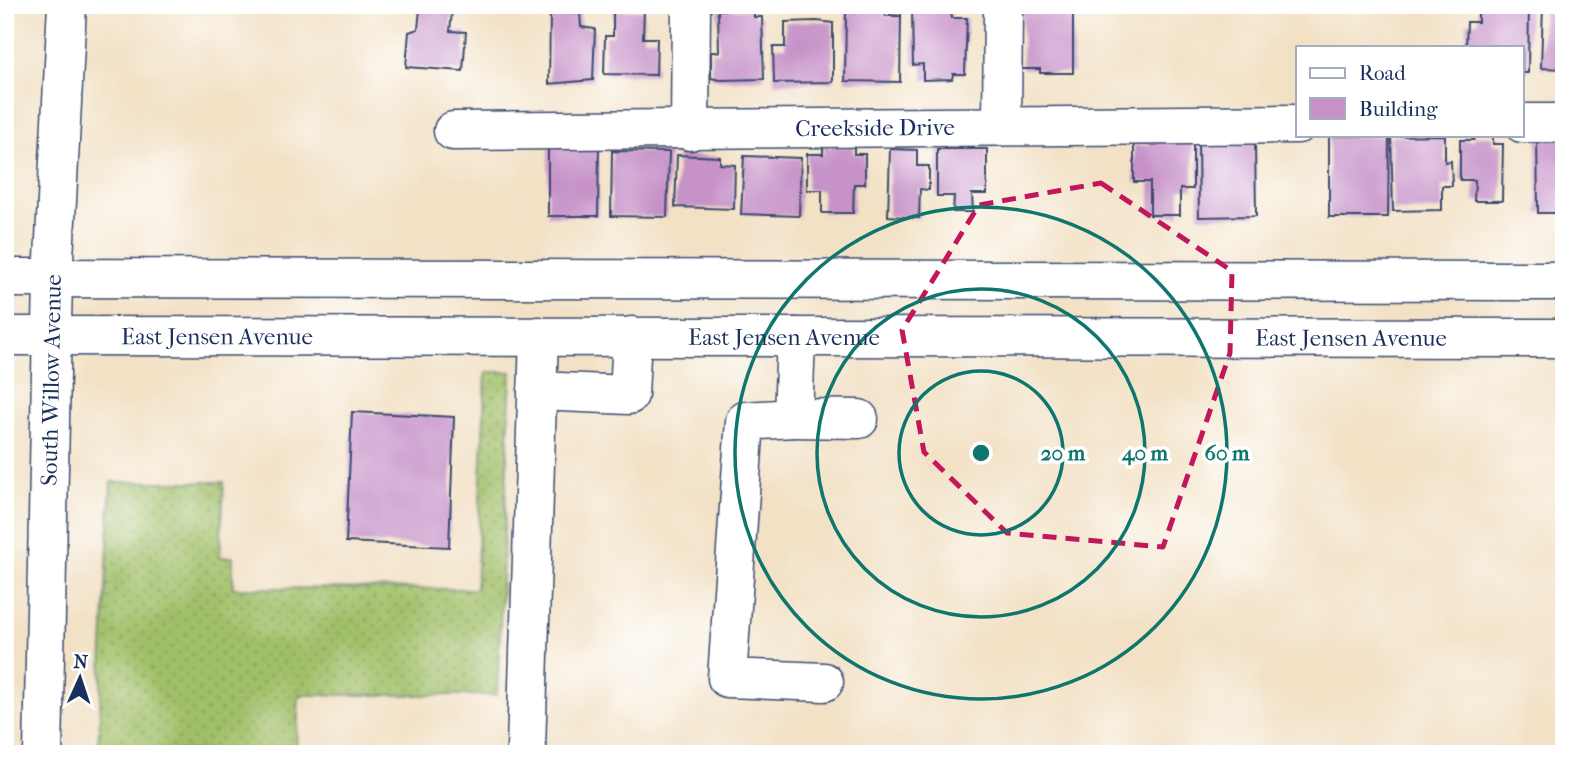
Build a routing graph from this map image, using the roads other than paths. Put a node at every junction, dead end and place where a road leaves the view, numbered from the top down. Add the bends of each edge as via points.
1 (67, 5) edge
2 (691, 5) edge
3 (1003, 5) edge
4 (1524, 123) edge
5 (1564, 123) edge
6 (1296, 124) edge
7 (1002, 125) junction
8 (453, 131) dead end
9 (690, 131) junction
10 (5, 278) edge
11 (53, 278) junction
12 (1564, 281) edge
13 (5, 336) edge
14 (52, 336) junction
15 (539, 336) junction
16 (632, 336) junction
17 (796, 337) junction
18 (1564, 338) edge
19 (537, 391) junction
20 (793, 418) junction
21 (859, 419) dead end
22 (824, 682) dead end
23 (526, 750) dead end
24 (43, 754) edge

1 - 11 main road, South Willow Avenue
2 - 9 main road
3 - 7 main road
4 - 5 main road
6 - 7 main road, Creekside Drive
7 - 9 main road, Creekside Drive
8 - 9 main road, Creekside Drive
10 - 11 main road
11 - 12 main road
11 - 14 main road, South Willow Avenue
13 - 14 main road, East Jensen Avenue
14 - 15 main road, East Jensen Avenue
14 - 24 main road, South Willow Avenue
15 - 16 main road, East Jensen Avenue
15 - 19 main road
16 - 17 main road, East Jensen Avenue
16 - 19 main road via 629,395
17 - 18 main road, East Jensen Avenue
17 - 20 main road
19 - 23 main road
20 - 21 main road
20 - 22 main road via 745,421 727,678

